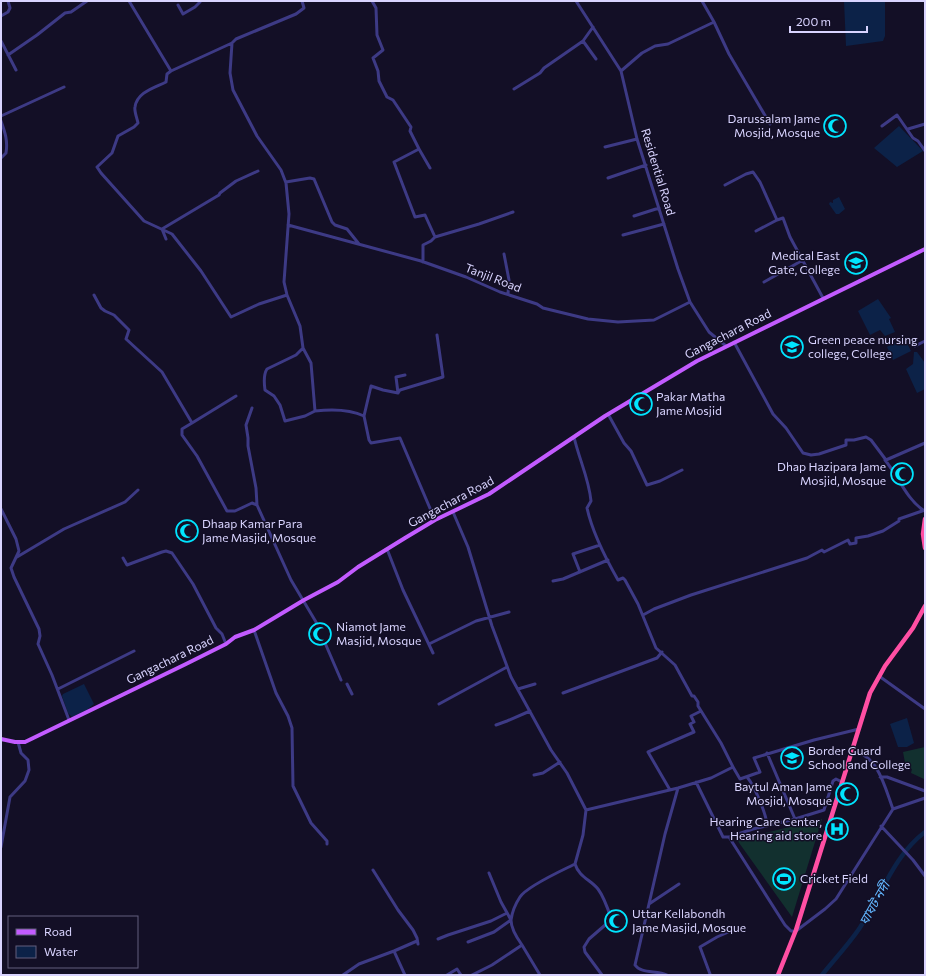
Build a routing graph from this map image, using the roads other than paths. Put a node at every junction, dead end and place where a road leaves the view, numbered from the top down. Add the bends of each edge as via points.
1 (8, 1) edge
2 (87, 1) edge
3 (129, 1) edge
4 (199, 1) edge
5 (302, 1) edge
6 (372, 1) edge
7 (576, 1) edge
8 (702, 1) edge
9 (178, 6) dead end
10 (1, 16) edge
11 (714, 22) junction
12 (593, 27) junction
13 (1, 41) edge
14 (582, 42) junction
15 (232, 43) junction
16 (8, 55) junction
17 (596, 59) dead end
18 (16, 70) dead end
19 (171, 71) junction
20 (621, 71) junction
21 (64, 87) dead end
22 (514, 90) dead end
23 (1, 116) edge
24 (1, 121) edge
25 (770, 124) dead end
26 (925, 124) edge
27 (882, 126) dead end
28 (908, 129) junction
29 (637, 139) junction
30 (605, 147) dead end
31 (419, 149) junction
32 (925, 151) edge
33 (1, 158) edge
34 (646, 165) junction
35 (430, 168) dead end
36 (258, 171) dead end
37 (608, 178) dead end
38 (286, 182) junction
39 (725, 185) dead end
40 (659, 208) junction
41 (512, 212) dead end
42 (634, 216) dead end
43 (778, 220) junction
44 (664, 224) junction
45 (288, 225) junction
46 (162, 229) junction
47 (756, 231) dead end
48 (623, 235) dead end
49 (435, 237) junction
50 (166, 239) dead end
51 (359, 244) junction
52 (925, 249) edge
53 (504, 254) dead end
54 (803, 260) junction
55 (423, 262) junction
56 (764, 282) dead end
57 (508, 294) junction
58 (94, 295) dead end
59 (288, 296) junction
60 (823, 298) junction
61 (690, 302) junction
62 (437, 335) dead end
63 (925, 341) edge
64 (734, 342) junction
65 (726, 346) junction
66 (915, 346) dead end
67 (303, 348) junction
68 (406, 375) dead end
69 (398, 393) junction
70 (236, 396) dead end
71 (252, 408) dead end
72 (315, 411) junction
73 (608, 414) junction
74 (364, 416) junction
75 (192, 423) junction
76 (574, 436) junction
77 (925, 443) edge
78 (885, 460) junction
79 (682, 470) dead end
80 (138, 490) dead end
81 (257, 505) junction
82 (1, 509) edge
83 (924, 510) edge
84 (453, 512) junction
85 (925, 519) edge
86 (436, 520) junction
87 (600, 545) junction
88 (925, 548) edge
89 (387, 549) junction
90 (17, 557) junction
91 (123, 558) dead end
92 (608, 560) junction
93 (580, 572) junction
94 (553, 581) dead end
95 (304, 600) junction
96 (925, 606) edge
97 (509, 612) dead end
98 (643, 615) junction
99 (490, 618) junction
100 (254, 630) junction
101 (226, 644) junction
102 (429, 644) junction
103 (134, 650) dead end
104 (662, 652) junction
105 (433, 653) dead end
106 (507, 667) junction
107 (879, 676) junction
108 (341, 680) dead end
109 (347, 684) dead end
110 (535, 684) dead end
111 (58, 689) junction
112 (518, 689) junction
113 (563, 693) dead end
114 (352, 694) dead end
115 (439, 704) dead end
116 (925, 709) edge
117 (530, 711) junction
118 (702, 711) junction
119 (69, 720) junction
120 (496, 724) dead end
121 (859, 729) junction
122 (1, 739) edge
123 (18, 742) junction
124 (852, 751) junction
125 (767, 753) junction
126 (560, 762) junction
127 (733, 767) junction
128 (534, 775) dead end
129 (747, 777) junction
130 (880, 778) junction
131 (696, 782) junction
132 (842, 782) junction
133 (678, 788) junction
134 (670, 790) junction
135 (925, 791) edge
136 (925, 798) edge
137 (893, 809) junction
138 (586, 810) junction
139 (795, 819) junction
140 (767, 826) junction
141 (881, 826) junction
142 (729, 837) junction
143 (2, 842) edge
144 (327, 844) dead end
145 (1, 847) edge
146 (575, 864) junction
147 (373, 870) dead end
148 (489, 873) dead end
149 (925, 876) edge
150 (679, 884) dead end
151 (649, 904) junction
152 (507, 913) junction
153 (733, 930) dead end
154 (796, 931) junction
155 (438, 940) dead end
156 (468, 942) dead end
157 (522, 945) junction
158 (394, 951) junction
159 (710, 974) edge
160 (343, 975) edge
161 (405, 975) edge
162 (447, 975) edge
163 (461, 975) edge
164 (472, 975) edge
165 (540, 975) edge
166 (602, 975) edge
167 (667, 975) edge
168 (778, 975) edge

1 - 10 street via 10,8
2 - 16 street
3 - 19 street
4 - 9 street via 195,7 183,14
5 - 15 street via 304,8 296,14
6 - 31 street via 376,8 377,35 383,50 373,58 379,81 387,97 393,100 411,127 410,131
7 - 12 street, Residential Road
8 - 11 street
11 - 20 street via 668,44 655,46
11 - 25 street via 729,54
12 - 14 street
12 - 20 street, Residential Road
13 - 16 street
14 - 17 street
14 - 22 street
15 - 19 street
15 - 38 street via 230,73 233,90 257,136 282,170
16 - 18 street
19 - 46 street via 167,74 166,82 138,97 135,108 138,122 118,136 112,154 97,167 144,220
20 - 29 street, Residential Road
21 - 23 street
24 - 33 street via 7,140 6,153
26 - 28 street
27 - 28 street via 897,115
28 - 32 street
29 - 30 street
29 - 34 street, Residential Road
31 - 35 street
31 - 49 street via 394,162 415,217 425,215
34 - 37 street
34 - 40 street, Residential Road
36 - 46 street via 236,181 200,208
38 - 45 street
38 - 51 street via 314,179 332,222 347,229
39 - 43 street via 753,172
40 - 42 street
40 - 44 street, Residential Road
41 - 49 street
43 - 47 street
43 - 54 street via 783,218
44 - 48 street
44 - 61 street, Residential Road
45 - 51 street, Tanjil Road
45 - 59 street via 284,282
46 - 50 street
46 - 59 street via 177,240 231,317 259,304
49 - 55 street via 423,245
51 - 55 street, Tanjil Road
52 - 60 main road, Gangachara Road
53 - 57 street via 509,280
54 - 56 street
54 - 60 street
55 - 57 street, Tanjil Road
57 - 61 street, Tanjil Road via 543,308 588,319 618,322 654,320
58 - 75 street via 101,308 114,314 129,330 126,339 131,345 162,372
59 - 67 street via 300,326
60 - 64 main road, Gangachara Road
61 - 65 street, Residential Road via 709,332
62 - 69 street via 443,377 400,390
63 - 66 street
64 - 65 main road, Gangachara Road
64 - 78 street via 773,414 803,453 819,454 846,444 846,440 864,437 871,440
65 - 73 main road, Gangachara Road
67 - 72 street via 311,363
67 - 72 street via 267,369 265,390 274,396 280,405 285,421
68 - 69 street via 396,377
69 - 74 street via 371,386
70 - 75 street
71 - 81 street via 246,426
72 - 74 street via 346,410
73 - 76 main road, Gangachara Road
73 - 79 street via 631,451 647,485
74 - 86 street via 371,442 398,438 402,440
75 - 81 street via 182,429 182,435 197,456 227,510 235,511 252,504
76 - 84 main road, Gangachara Road via 489,494
76 - 87 street via 589,484 591,501 587,508 590,522
77 - 78 street
78 - 83 street via 907,494
80 - 90 street via 125,502 64,529
81 - 95 street via 291,580
82 - 90 street via 16,540
83 - 98 street via 899,519 883,531 856,538 856,543 850,544 848,540 824,552 822,550 807,558 691,595
84 - 86 main road, Gangachara Road
84 - 99 street via 468,547
85 - 88 highway
86 - 89 main road, Gangachara Road
87 - 92 street
87 - 93 street via 573,554
89 - 95 main road, Gangachara Road via 338,582
89 - 102 street
90 - 111 street via 11,568 39,629 38,644
91 - 101 street via 127,565 162,552 172,553 193,584
92 - 93 street
92 - 98 street via 618,580 626,580
93 - 94 street
95 - 100 main road, Gangachara Road
95 - 108 street
96 - 107 highway via 913,628
97 - 99 street
98 - 104 street via 656,648
99 - 102 street via 476,621
99 - 106 street
100 - 101 main road, Gangachara Road via 235,637
100 - 144 street via 292,728 294,786 311,823
101 - 119 main road, Gangachara Road
102 - 105 street
103 - 111 street
104 - 113 street via 657,658
104 - 118 street via 675,665
106 - 112 street
106 - 115 street
107 - 116 street
107 - 121 highway via 870,693
109 - 114 street
110 - 112 street
111 - 119 street
112 - 117 street
117 - 120 street
117 - 126 street
118 - 127 street
118 - 134 street via 691,716 694,722 690,724 694,732 648,752
119 - 123 main road, Gangachara Road via 26,742
121 - 124 highway
121 - 125 street
122 - 123 main road, Gangachara Road
123 - 143 street via 21,753 28,760 29,770 25,781 10,797
124 - 130 street via 868,758 875,765
124 - 132 highway
125 - 129 street via 754,758 760,772
125 - 139 street
126 - 128 street via 543,773
126 - 138 street
127 - 129 street via 740,779
127 - 131 street
129 - 140 street via 765,812
130 - 135 street via 887,777
130 - 137 street
131 - 133 street
131 - 142 street via 719,831 723,837
132 - 139 street via 836,779 833,781 824,810
132 - 154 highway
133 - 134 street
133 - 151 street
134 - 138 street
136 - 137 street
137 - 141 street
138 - 146 street via 583,835
139 - 140 street
140 - 142 street
141 - 149 street
141 - 154 street via 836,899
142 - 154 street via 785,925 791,931
143 - 145 street
146 - 157 street via 520,896 511,920 514,933
146 - 166 street via 584,878 598,889 611,918 584,947
147 - 158 street via 417,938 417,943
148 - 152 street
150 - 151 street
151 - 167 street via 635,965 642,970
152 - 155 street
152 - 156 street via 511,920 494,932
153 - 159 street via 700,947
154 - 168 highway
157 - 164 street
157 - 165 street
158 - 160 street via 359,964
158 - 161 street
162 - 163 street via 457,969

